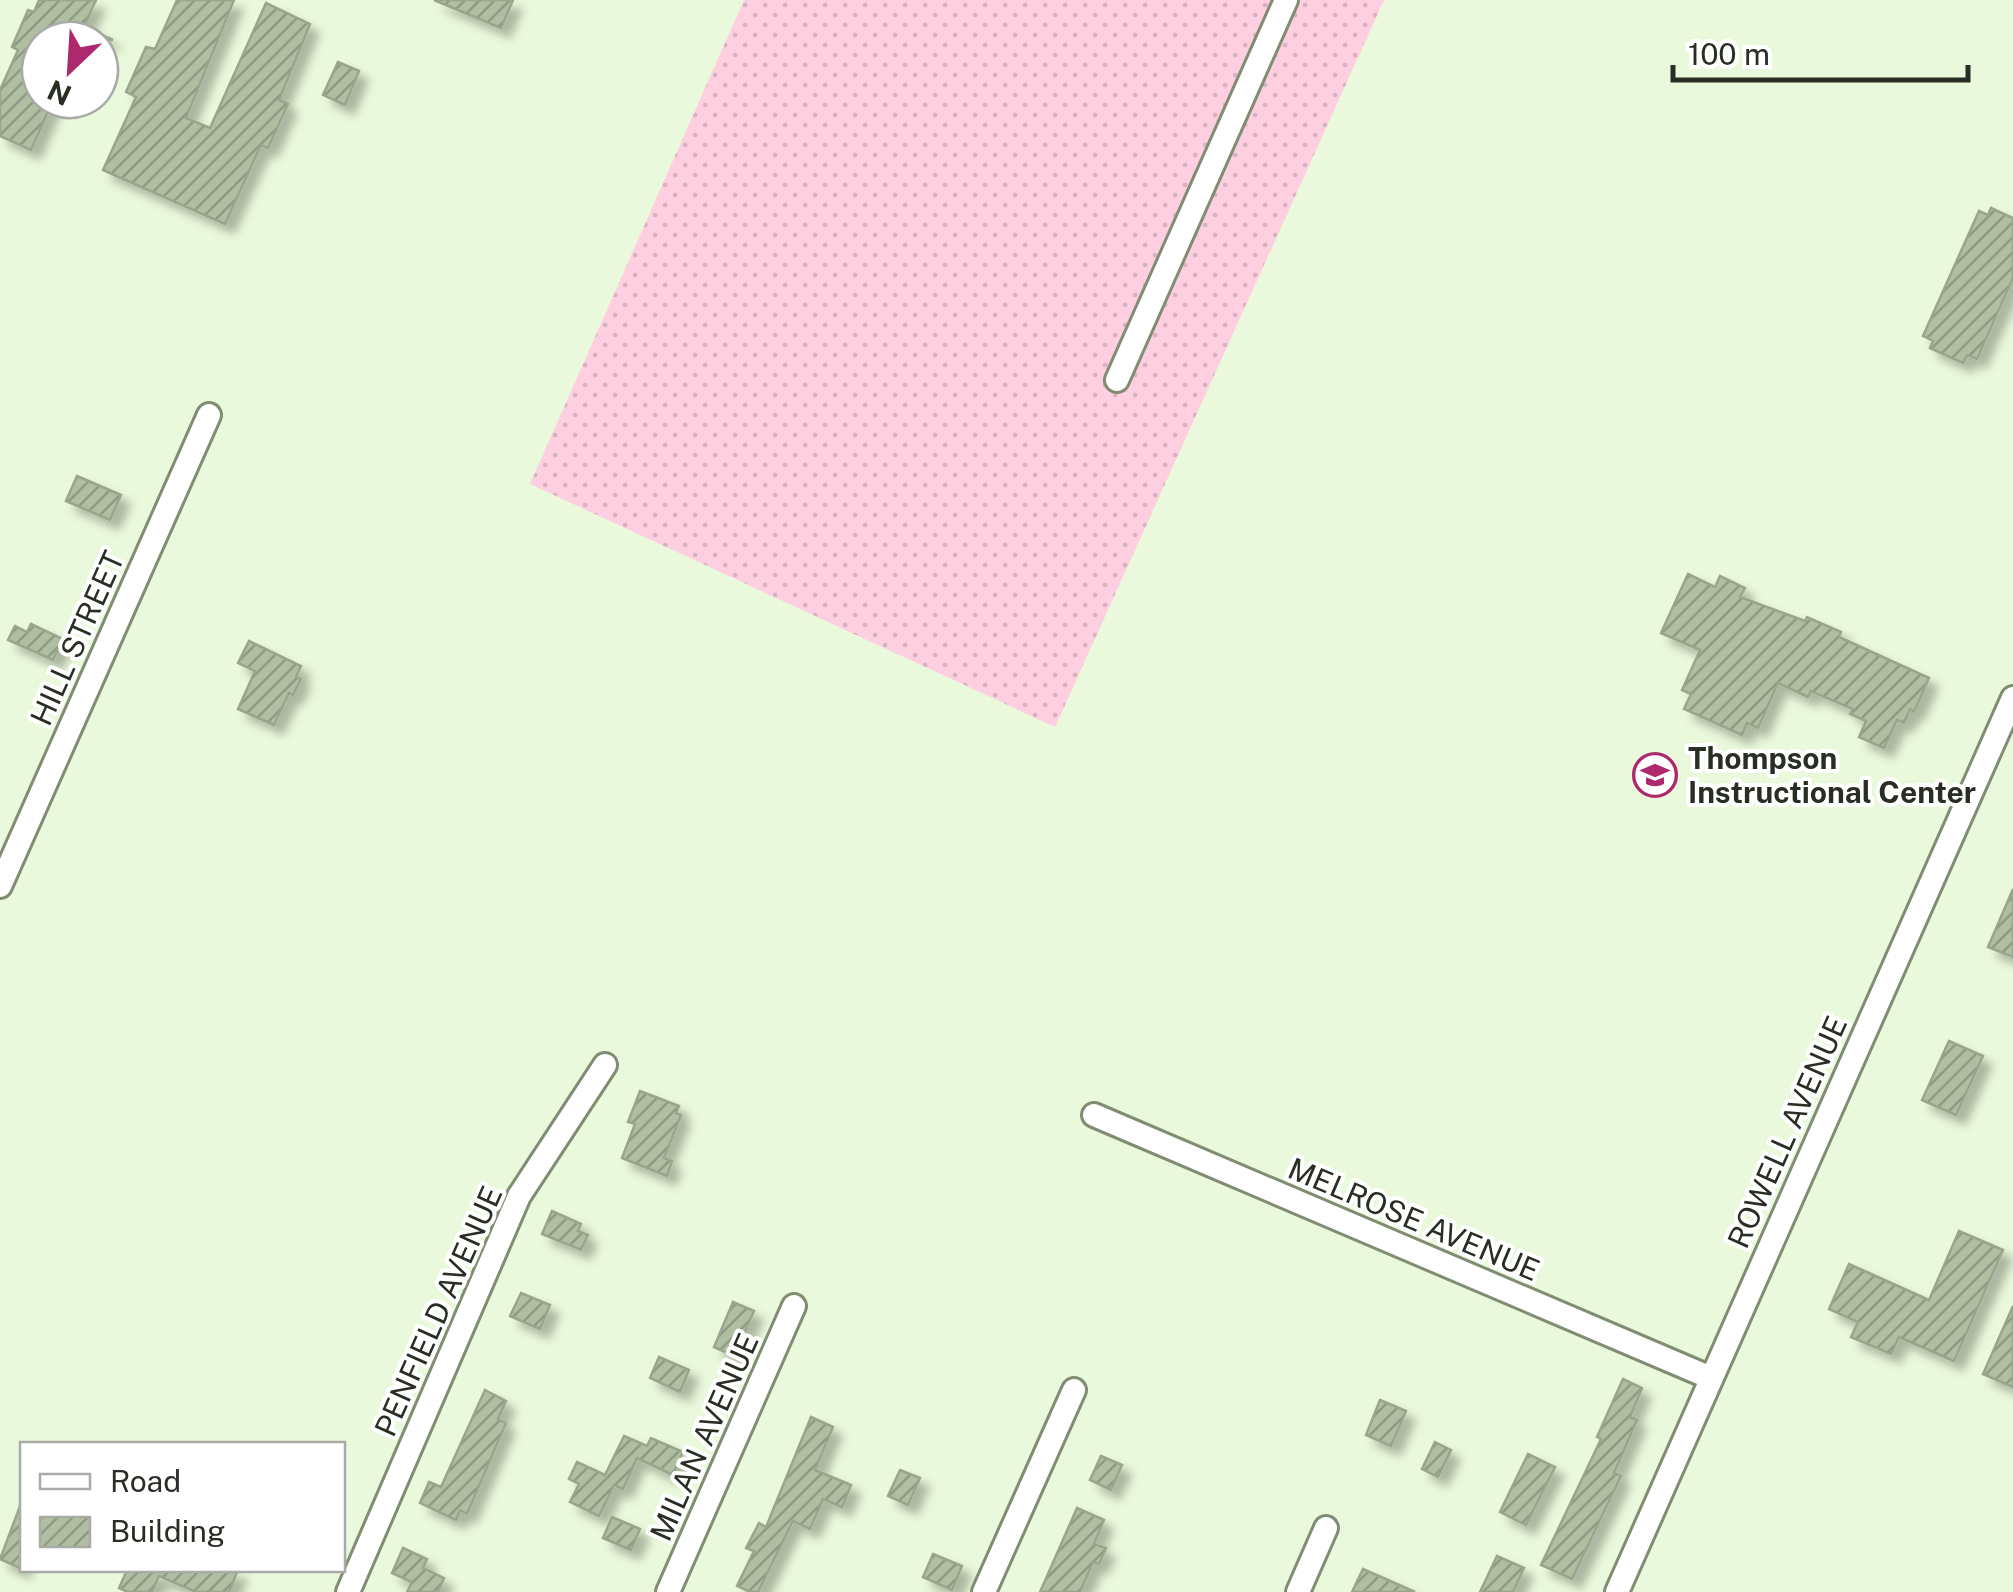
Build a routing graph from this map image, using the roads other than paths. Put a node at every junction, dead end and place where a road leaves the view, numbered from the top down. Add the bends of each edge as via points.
1 (1286, 0) edge
2 (1116, 380) dead end
3 (209, 415) dead end
4 (2013, 698) edge
5 (0, 886) edge
6 (605, 1066) dead end
7 (1094, 1115) dead end
8 (794, 1306) dead end
9 (1711, 1378) junction
10 (1074, 1390) dead end
11 (1326, 1528) dead end
12 (348, 1592) edge
13 (668, 1592) edge
14 (984, 1592) edge
15 (1298, 1592) edge
16 (1617, 1592) edge

1 - 2 street
3 - 5 street, HILL STREET
4 - 9 street, ROWELL AVENUE
6 - 12 street, PENFIELD AVENUE via 520,1196
7 - 9 street, MELROSE AVENUE
8 - 13 street, MILAN AVENUE
9 - 16 street, ROWELL AVENUE
10 - 14 street
11 - 15 street

